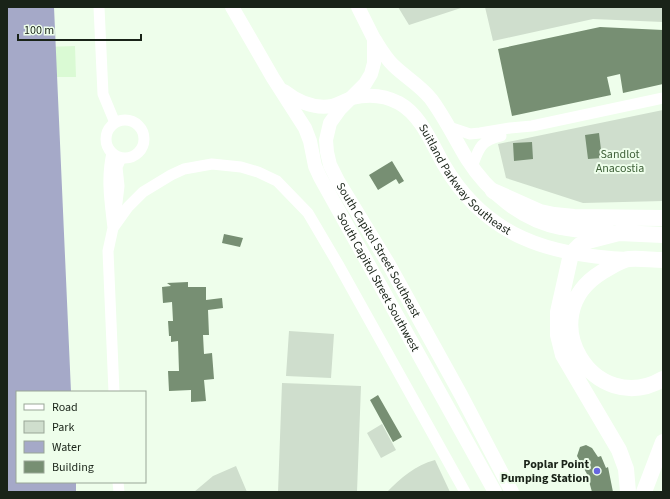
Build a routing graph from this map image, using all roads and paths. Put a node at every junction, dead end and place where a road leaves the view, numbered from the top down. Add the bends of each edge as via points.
1 (99, 7) edge
2 (232, 7) edge
3 (358, 7) edge
4 (374, 39) junction
5 (281, 89) junction
6 (663, 98) edge
7 (350, 99) junction
8 (115, 123) junction
9 (532, 126) junction
10 (449, 128) junction
11 (117, 155) junction
12 (472, 167) junction
13 (493, 191) junction
14 (663, 218) edge
15 (114, 228) junction
16 (619, 233) junction
17 (663, 235) edge
18 (571, 254) junction
19 (629, 259) junction
20 (663, 260) edge
21 (663, 379) edge
22 (114, 391) edge
23 (663, 442) edge
24 (466, 492) edge
25 (495, 492) edge
26 (512, 492) edge
27 (628, 492) edge
28 (644, 492) edge

1 - 8 street via 103,94
2 - 5 main road, South Capitol Street Southwest
3 - 4 main road, South Capitol Street Southeast
4 - 7 main road, South Capitol Street Southeast via 371,74
4 - 10 main road, Suitland Parkway Southeast via 391,63 427,95
5 - 7 main road, Suitland Parkway Southeast via 296,99 315,106 332,106
5 - 25 main road, South Capitol Street Southwest via 308,134 320,177
6 - 9 street
7 - 18 main road, Suitland Parkway Southeast via 375,96 405,106 418,120 456,184 480,210 514,234
7 - 26 main road, South Capitol Street Southeast via 335,114 328,128 326,140 331,170 418,316
8 - 11 street via 110,128 106,140 108,147
8 - 11 street via 120,120 132,120 144,132 142,149 133,157
9 - 10 street via 475,134
9 - 12 street via 486,141 481,146
10 - 12 main road, Suitland Parkway Southeast
11 - 15 street via 108,168
12 - 13 main road, Suitland Parkway Southeast
13 - 14 highway via 540,212 554,215
13 - 16 main road, Suitland Parkway Southeast via 518,210 552,226 569,230
15 - 22 street via 108,251
15 - 24 street via 128,207 143,192 184,169 212,164 241,167 277,181 308,213
16 - 17 highway, Suitland Parkway Southeast
16 - 18 highway via 583,243
18 - 19 main road, Suitland Parkway Southeast
18 - 27 highway via 558,312 559,341 569,367 612,436 622,457
19 - 20 highway, Suitland Parkway Southeast
19 - 21 highway via 608,268 583,288 571,312 572,341 585,365 607,382 631,387
23 - 28 highway

